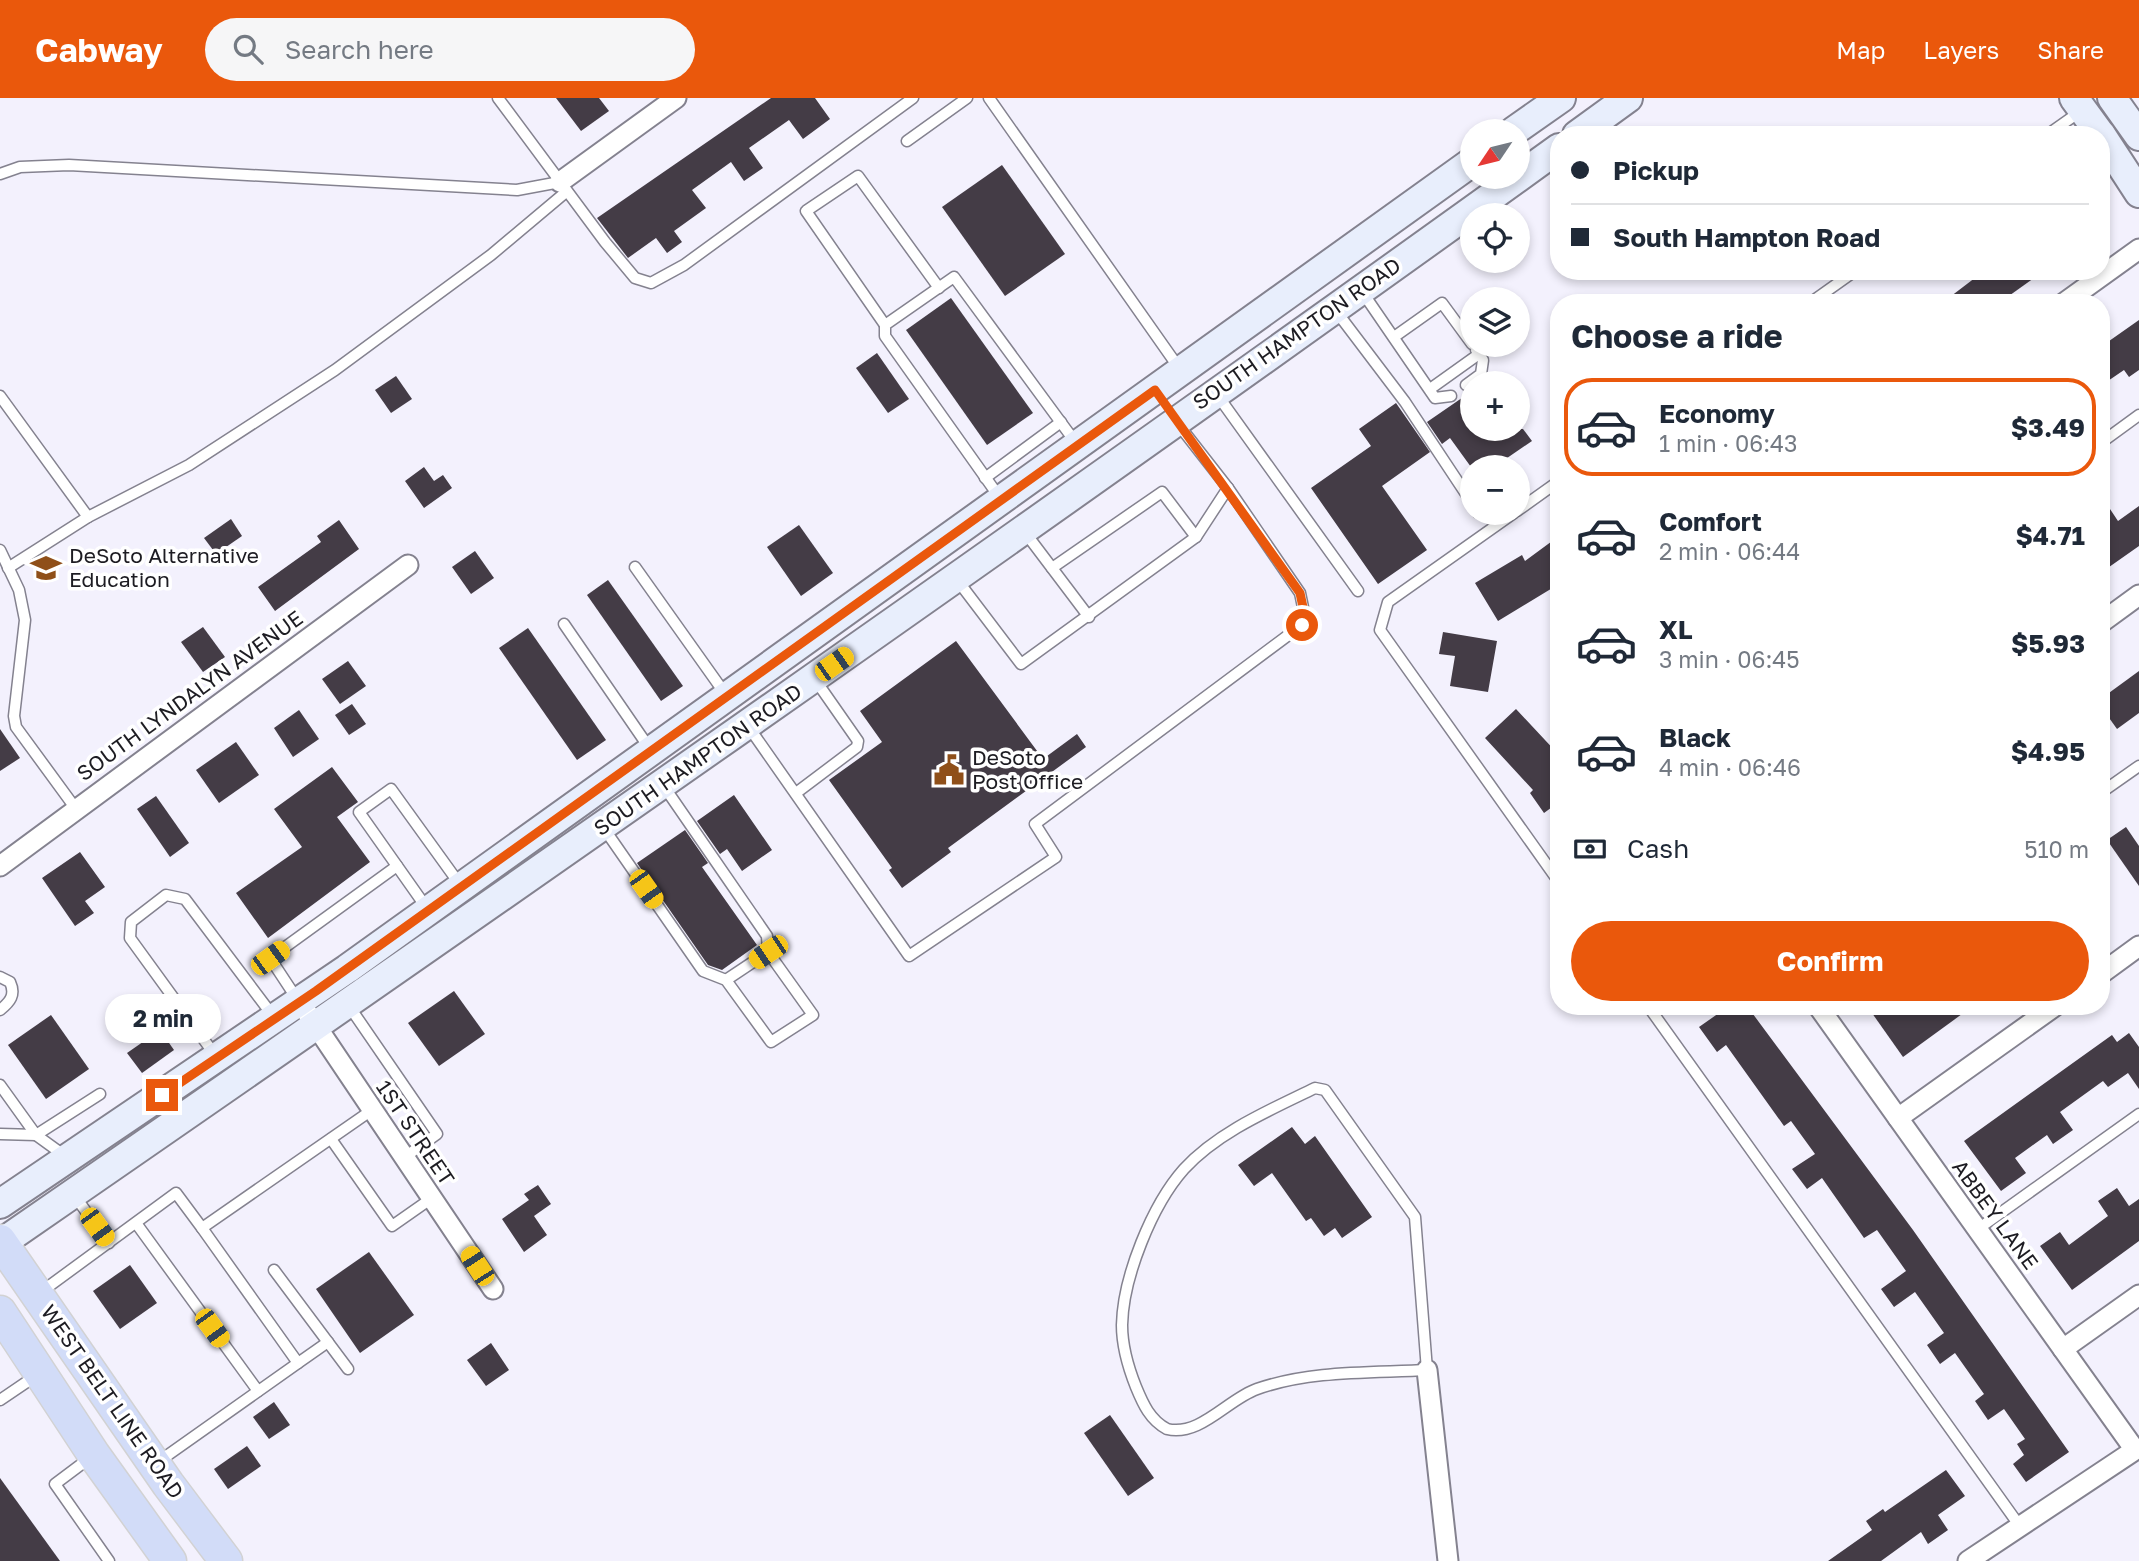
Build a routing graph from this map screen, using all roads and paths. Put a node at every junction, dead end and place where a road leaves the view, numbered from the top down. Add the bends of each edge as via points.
1 (498, 98) edge
2 (676, 98) edge
3 (913, 98) edge
4 (967, 98) edge
5 (989, 98) edge
6 (1561, 98) edge
7 (1628, 98) edge
8 (2113, 99) edge
9 (2079, 103) edge
10 (1530, 120) edge
11 (1589, 126) edge
12 (2056, 126) edge
13 (2094, 126) edge
14 (2139, 136) edge
15 (907, 141) dead end
16 (2110, 150) edge
17 (1550, 152) edge
18 (1530, 159) edge
19 (1460, 171) edge
20 (0, 173) edge
21 (563, 187) junction
22 (1489, 189) edge
23 (2139, 193) edge
24 (2139, 249) edge
25 (2110, 270) edge
26 (1842, 280) edge
27 (2096, 280) edge
28 (939, 288) junction
29 (1361, 289) junction
30 (1823, 294) edge
31 (2076, 294) edge
32 (1334, 308) junction
33 (885, 325) junction
34 (1460, 328) edge
35 (1394, 337) junction
36 (1464, 357) edge
37 (1181, 371) junction
38 (1430, 389) junction
39 (1155, 390) junction
40 (1215, 393) junction
41 (0, 396) edge
42 (1451, 396) dead end
43 (2139, 415) edge
44 (1175, 421) junction
45 (1061, 422) junction
46 (2110, 436) edge
47 (1078, 446) junction
48 (985, 478) junction
49 (1460, 485) edge
50 (1550, 487) edge
51 (1228, 488) junction
52 (1002, 501) junction
53 (1530, 502) edge
54 (88, 517) junction
55 (1498, 525) edge
56 (1023, 529) junction
57 (1196, 537) junction
58 (0, 550) edge
59 (408, 565) dead end
60 (635, 567) dead end
61 (8, 568) junction
62 (1052, 568) junction
63 (956, 578) junction
64 (1358, 592) dead end
65 (2139, 595) edge
66 (2110, 616) edge
67 (1089, 617) junction
68 (564, 624) dead end
69 (814, 678) junction
70 (728, 698) junction
71 (748, 725) junction
72 (653, 752) junction
73 (2139, 766) edge
74 (663, 785) junction
75 (2110, 786) edge
76 (796, 793) junction
77 (584, 800) junction
78 (76, 809) junction
79 (603, 827) junction
80 (0, 866) edge
81 (397, 866) junction
82 (1550, 869) edge
83 (462, 887) junction
84 (429, 911) junction
85 (2139, 946) edge
86 (768, 952) junction
87 (2110, 967) edge
88 (0, 977) edge
89 (726, 980) junction
90 (300, 1002) junction
91 (348, 1006) junction
92 (0, 1010) edge
93 (1654, 1015) edge
94 (1824, 1015) edge
95 (2042, 1015) edge
96 (275, 1019) junction
97 (316, 1028) junction
98 (218, 1058) junction
99 (2, 1091) edge
100 (100, 1094) dead end
101 (372, 1110) junction
102 (2139, 1114) edge
103 (1898, 1118) junction
104 (0, 1134) edge
105 (36, 1135) junction
106 (331, 1139) junction
107 (405, 1157) junction
108 (68, 1158) junction
109 (73, 1194) junction
110 (432, 1198) junction
111 (0, 1204) edge
112 (136, 1223) junction
113 (202, 1228) junction
114 (1978, 1229) junction
115 (1, 1242) edge
116 (109, 1243) junction
117 (274, 1269) dead end
118 (493, 1289) dead end
119 (38, 1295) junction
120 (2139, 1295) edge
121 (2, 1320) edge
122 (328, 1342) junction
123 (2063, 1349) junction
124 (298, 1363) junction
125 (348, 1369) dead end
126 (1427, 1370) junction
127 (40, 1373) junction
128 (258, 1391) junction
129 (1, 1396) edge
130 (2137, 1450) edge
131 (94, 1455) junction
132 (155, 1465) junction
133 (2019, 1525) junction
134 (109, 1561) edge
135 (170, 1561) edge
136 (226, 1561) edge
137 (1448, 1561) edge
138 (1968, 1561) edge

1 - 21 lane
2 - 21 street
3 - 21 lane via 684,265 651,283 635,278
4 - 15 lane
5 - 37 lane
6 - 10 main road
7 - 11 main road
8 - 14 main road
9 - 12 lane
9 - 13 main road
16 - 23 main road
17 - 18 main road, SOUTH HAMPTON ROAD
19 - 37 main road, SOUTH HAMPTON ROAD
20 - 21 lane via 20,167 69,165 517,190
21 - 54 lane via 491,255 335,370 189,465
22 - 29 main road, SOUTH HAMPTON ROAD
24 - 25 street
26 - 30 lane
27 - 31 street
28 - 33 lane
28 - 33 lane via 858,176 806,211
28 - 45 lane via 954,277
29 - 32 main road, SOUTH HAMPTON ROAD
29 - 35 lane
32 - 40 main road, SOUTH HAMPTON ROAD
32 - 49 lane
33 - 48 lane via 885,336
34 - 35 lane via 1442,303
35 - 38 lane
36 - 38 lane
37 - 39 main road, SOUTH HAMPTON ROAD
38 - 42 lane via 1435,398
39 - 44 main road
39 - 47 main road, SOUTH HAMPTON ROAD
40 - 44 main road, SOUTH HAMPTON ROAD
40 - 64 lane
41 - 54 lane
43 - 46 lane
44 - 51 lane
44 - 56 main road, SOUTH HAMPTON ROAD
45 - 47 lane
45 - 48 lane
47 - 52 main road, SOUTH HAMPTON ROAD
48 - 52 lane
50 - 53 lane
51 - 57 lane
51 - 76 lane via 1300,593 1302,625 1035,824 1056,857 909,956
52 - 56 main road
52 - 70 main road, SOUTH HAMPTON ROAD
54 - 61 lane
55 - 82 lane via 1388,602 1380,631
56 - 62 lane
56 - 63 main road, SOUTH HAMPTON ROAD
57 - 62 lane via 1161,492
57 - 67 lane
58 - 61 lane
59 - 78 street, SOUTH LYNDALYN AVENUE
60 - 70 lane
61 - 78 lane via 19,590 25,620 16,727
62 - 67 lane
63 - 67 lane via 1021,664
63 - 69 main road, SOUTH HAMPTON ROAD
65 - 66 street
68 - 72 lane
69 - 71 main road, SOUTH HAMPTON ROAD
69 - 76 lane via 858,741 857,747
70 - 71 main road
70 - 72 main road, SOUTH HAMPTON ROAD
71 - 74 main road, SOUTH HAMPTON ROAD
71 - 76 lane
72 - 77 main road, SOUTH HAMPTON ROAD
73 - 75 lane
74 - 79 main road, SOUTH HAMPTON ROAD
74 - 86 lane via 767,936
77 - 79 main road
77 - 83 main road, SOUTH HAMPTON ROAD
78 - 80 street, SOUTH LYNDALYN AVENUE
79 - 89 lane via 702,971
79 - 91 main road, SOUTH HAMPTON ROAD
81 - 83 lane via 359,812 391,789
81 - 84 lane
81 - 90 lane via 270,958
83 - 84 main road, SOUTH HAMPTON ROAD
84 - 90 main road, SOUTH HAMPTON ROAD
85 - 87 street
86 - 89 lane
86 - 89 lane via 813,1015 771,1042
88 - 92 lane via 13,988 10,1002
90 - 96 main road, SOUTH HAMPTON ROAD
90 - 97 street, 1ST STREET
91 - 97 main road, SOUTH HAMPTON ROAD
91 - 107 lane via 437,1134
93 - 133 lane
94 - 103 street, ABBEY LANE
95 - 103 street
96 - 98 main road, SOUTH HAMPTON ROAD
96 - 98 lane via 185,899 166,895 131,922 130,938
97 - 101 street, 1ST STREET
97 - 109 main road, SOUTH HAMPTON ROAD
98 - 108 main road, SOUTH HAMPTON ROAD
99 - 105 lane
100 - 105 lane
101 - 106 lane
101 - 107 street, 1ST STREET
102 - 114 lane
103 - 114 street, ABBEY LANE
104 - 105 lane
105 - 108 lane
106 - 110 lane via 392,1226
106 - 113 lane
107 - 110 street, 1ST STREET
108 - 111 main road, SOUTH HAMPTON ROAD
109 - 115 main road, SOUTH HAMPTON ROAD
109 - 116 lane
110 - 118 street, 1ST STREET
112 - 113 lane via 176,1193
112 - 116 lane
112 - 128 lane
113 - 124 lane
114 - 123 street, ABBEY LANE
115 - 119 main road, WEST BELT LINE ROAD
116 - 119 lane
117 - 122 lane
119 - 132 main road, WEST BELT LINE ROAD
120 - 123 street
121 - 127 main road, WEST BELT LINE ROAD
122 - 124 lane
122 - 125 lane
123 - 130 street, ABBEY LANE
124 - 128 lane
126 - 126 lane via 1415,1217 1325,1090 1315,1088 1258,1116 1208,1148 1174,1182 1143,1239 1122,1325 1126,1362 1144,1406 1160,1426 1172,1431 1196,1426 1256,1389 1312,1376
126 - 137 street
127 - 129 lane
127 - 131 main road, WEST BELT LINE ROAD
128 - 132 lane
130 - 133 street
131 - 134 lane via 55,1484
131 - 135 main road, WEST BELT LINE ROAD
132 - 136 main road, WEST BELT LINE ROAD
133 - 138 street

